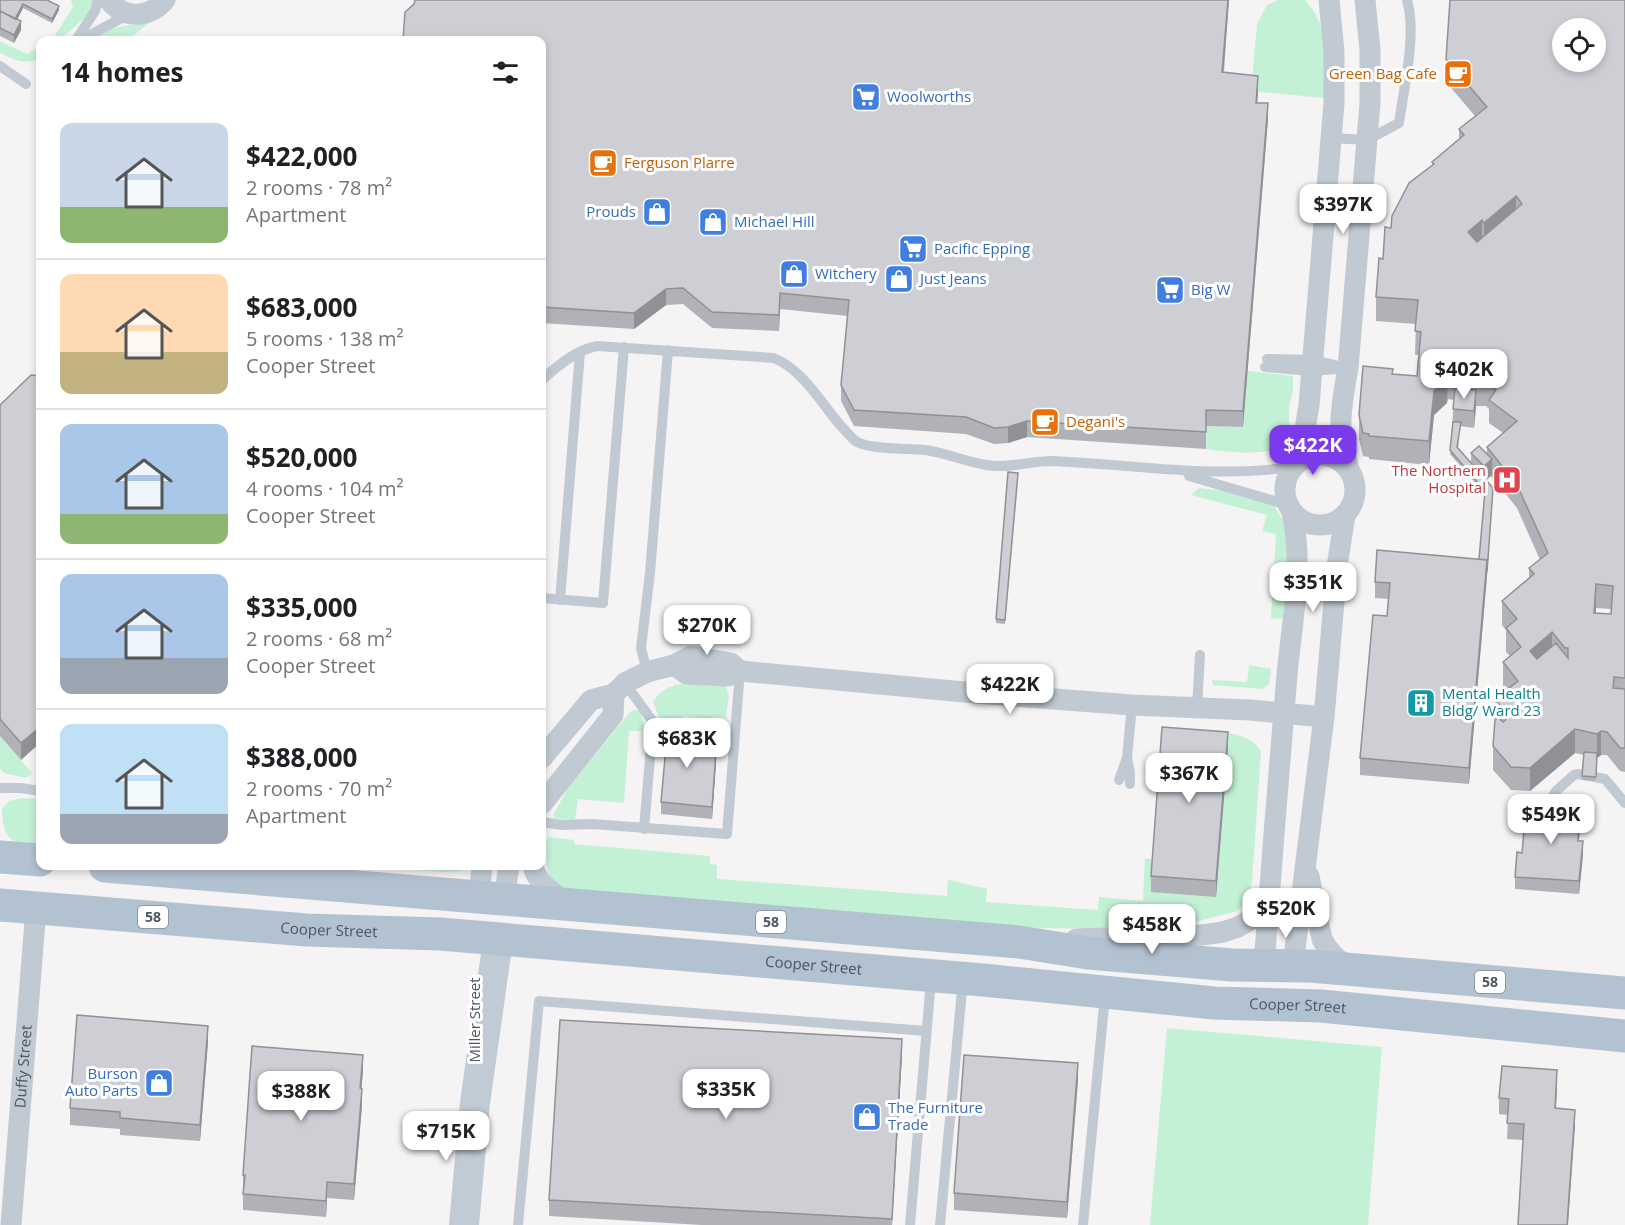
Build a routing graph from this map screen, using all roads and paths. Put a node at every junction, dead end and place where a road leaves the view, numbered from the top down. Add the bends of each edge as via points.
1 (98, 0) edge
2 (109, 0) edge
3 (165, 0) edge
4 (1329, 0) edge
5 (1365, 0) edge
6 (1407, 0) edge
7 (129, 14) junction
8 (79, 36) edge
9 (88, 36) edge
10 (0, 66) edge
11 (26, 84) dead end
12 (1331, 138) junction
13 (1367, 140) junction
14 (624, 347) junction
15 (668, 350) junction
16 (580, 352) junction
17 (1266, 363) dead end
18 (1313, 365) junction
19 (1348, 369) junction
20 (546, 376) edge
21 (1295, 465) junction
22 (1349, 469) junction
23 (1171, 471) junction
24 (1290, 508) junction
25 (1345, 515) junction
26 (546, 598) edge
27 (560, 600) junction
28 (1200, 655) dead end
29 (740, 671) junction
30 (647, 672) junction
31 (619, 688) junction
32 (1132, 705) junction
33 (1197, 707) junction
34 (1284, 713) junction
35 (1324, 717) junction
36 (546, 753) edge
37 (1124, 782) dead end
38 (0, 788) edge
39 (36, 790) edge
40 (546, 799) edge
41 (1625, 803) edge
42 (1547, 804) dead end
43 (546, 822) edge
44 (644, 829) junction
45 (0, 857) edge
46 (1305, 857) junction
47 (36, 860) edge
48 (178, 870) edge
49 (505, 870) edge
50 (534, 870) edge
51 (488, 887) edge
52 (0, 892) edge
53 (0, 905) edge
54 (571, 905) junction
55 (36, 908) junction
56 (1268, 909) junction
57 (487, 938) junction
58 (1019, 942) junction
59 (1279, 965) junction
60 (1357, 971) junction
61 (947, 977) junction
62 (1106, 992) junction
63 (1625, 993) edge
64 (1276, 1004) junction
65 (926, 1031) junction
66 (1625, 1036) edge
67 (11, 1225) edge
68 (464, 1225) edge
69 (518, 1225) edge
70 (910, 1225) edge
71 (940, 1225) edge
72 (1083, 1225) edge

1 - 8 lane
2 - 7 street
3 - 7 street via 150,12
4 - 12 street via 1334,52
5 - 13 street via 1370,50
6 - 13 lane via 1411,31 1399,123
7 - 9 lane
10 - 11 lane
12 - 13 lane
12 - 18 street
13 - 19 street
14 - 15 lane
14 - 16 lane via 597,346
14 - 27 lane via 603,603
15 - 23 lane via 781,361 805,382 852,438 868,445 944,453 987,465 1051,461
15 - 30 lane via 641,648
16 - 20 lane
16 - 27 lane
17 - 18 lane
18 - 19 lane
18 - 21 street via 1302,447
19 - 22 street via 1340,428
21 - 22 street via 1318,454 1340,460
21 - 23 lane via 1258,472
21 - 24 street via 1285,485
22 - 25 street via 1356,493
23 - 24 lane
24 - 25 street via 1299,519 1318,525
24 - 34 street via 1297,534 1298,581
25 - 35 street via 1336,567
26 - 27 lane
28 - 33 lane
29 - 30 street via 728,676 687,674 674,665
29 - 32 street
29 - 44 lane via 727,834
30 - 31 street
31 - 36 street via 591,700
31 - 40 street via 613,715
31 - 44 lane via 653,722
32 - 33 street
32 - 37 lane
33 - 34 street
34 - 35 street
34 - 56 street
35 - 46 street
38 - 39 lane
41 - 42 lane via 1605,779 1579,774 1556,791
43 - 44 lane
45 - 47 main road
46 - 59 street
46 - 60 street via 1326,948
48 - 51 main road, 58
49 - 51 street
50 - 54 street via 545,887
51 - 54 main road, 58
51 - 57 main road
52 - 55 main road
53 - 55 main road, Cooper Street / 58
54 - 58 main road, 58
55 - 57 main road, Cooper Street / 58 via 307,930
55 - 67 street, Duffy Street
56 - 58 street via 1238,927 1212,933
56 - 59 street
57 - 61 main road, Cooper Street / 58
57 - 68 street, Miller Street
58 - 59 main road, 58 via 1232,965
59 - 60 main road, 58
59 - 64 main road
60 - 63 main road, 58
61 - 62 main road, Cooper Street / 58
61 - 65 lane
61 - 71 lane
62 - 64 main road, Cooper Street / 58 via 1214,1003
62 - 72 lane
64 - 66 main road, Cooper Street / 58
65 - 69 lane via 539,1001
65 - 70 lane

